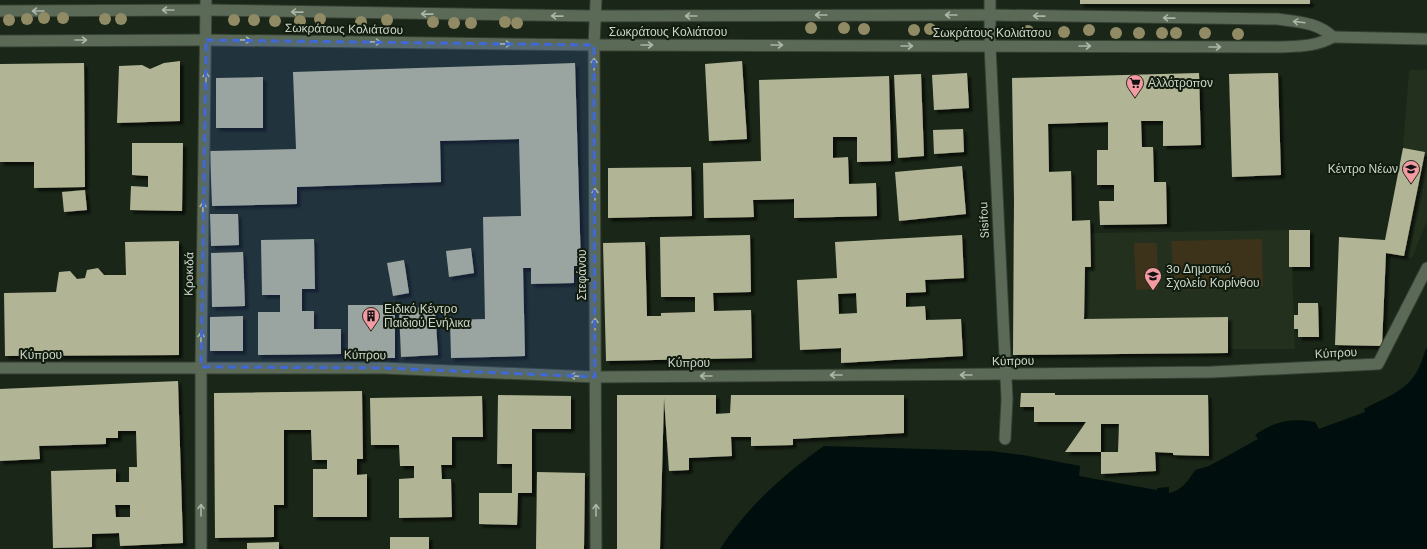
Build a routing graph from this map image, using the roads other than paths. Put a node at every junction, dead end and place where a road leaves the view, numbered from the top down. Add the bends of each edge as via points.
1 (596, 0) edge
2 (990, 0) edge
3 (206, 5) edge
4 (0, 11) edge
5 (990, 15) junction
6 (596, 16) junction
7 (1333, 37) junction
8 (1427, 39) edge
9 (0, 40) edge
10 (206, 40) junction
11 (594, 45) junction
12 (990, 46) junction
13 (1427, 268) edge
14 (201, 367) junction
15 (0, 368) edge
16 (1005, 374) junction
17 (595, 377) junction
18 (1005, 439) dead end
19 (201, 549) edge
20 (596, 549) edge

1 - 6 street, Στεφάνου
2 - 5 street, Sisifou
3 -> 4 street, Σωκράτους Κολιάτσου
6 -> 3 street, Σωκράτους Κολιάτσου
3 - 10 street, Κροκιδά
5 -> 6 street, Σωκράτους Κολιάτσου
7 -> 5 street, Σωκράτους Κολιάτσου via 1324,29 1310,23 1277,19
5 - 12 street, Sisifou
6 - 11 street, Στεφάνου
7 - 8 street, Σωκράτους Κολιάτσου
12 -> 7 street, Σωκράτους Κολιάτσου via 1278,47 1322,44
9 -> 10 street, Σωκράτους Κολιάτσου
10 -> 11 street, Σωκράτους Κολιάτσου
14 -> 10 street, Κροκιδά
11 -> 12 street, Σωκράτους Κολιάτσου
17 -> 11 street, Στεφάνου
12 - 16 street, Sisifou
13 - 16 street, Κύπρου via 1378,364 1212,372
14 - 15 street, Κύπρου
17 -> 14 street, Κύπρου via 383,368
19 -> 14 street, Κροκιδά
16 -> 17 street, Κύπρου
16 - 18 street, Sisifou
20 -> 17 street, Στεφάνου

